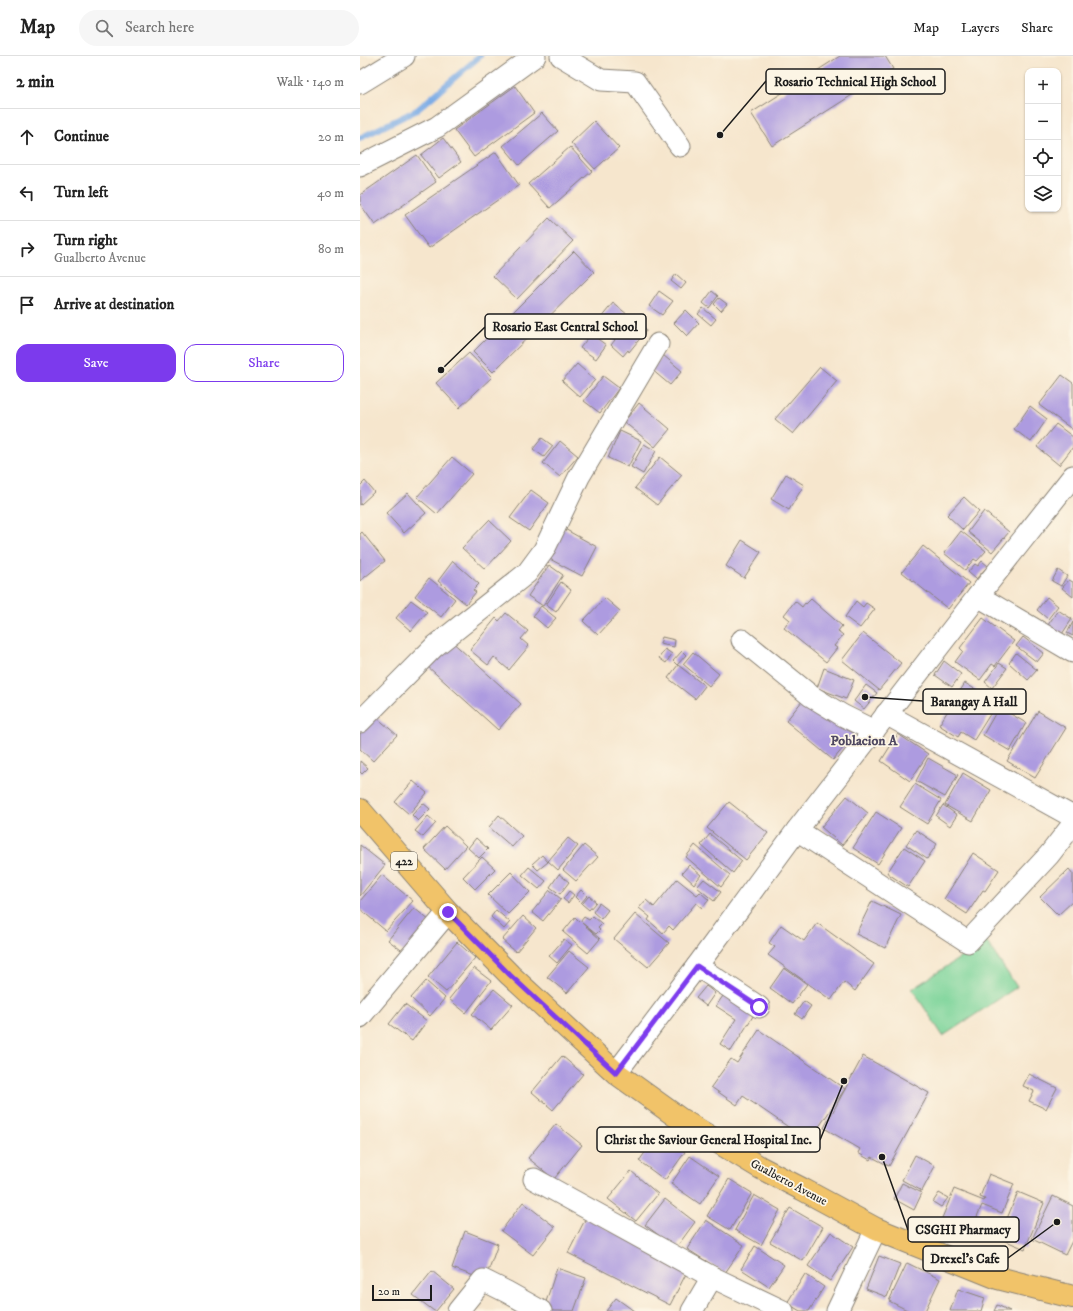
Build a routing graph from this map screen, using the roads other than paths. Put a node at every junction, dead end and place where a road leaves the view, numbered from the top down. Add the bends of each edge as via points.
1 (404, 56) edge
2 (535, 56) edge
3 (561, 56) edge
4 (360, 83) edge
5 (680, 146) dead end
6 (360, 166) edge
7 (658, 344) dead end
8 (1070, 486) edge
9 (978, 596) junction
10 (742, 640) dead end
11 (1073, 652) edge
12 (360, 722) edge
13 (880, 723) junction
14 (360, 810) edge
15 (1073, 818) edge
16 (1073, 824) edge
17 (796, 830) junction
18 (448, 912) junction
19 (697, 966) junction
20 (759, 1007) dead end
21 (360, 1017) edge
22 (616, 1073) junction
23 (534, 1179) dead end
24 (876, 1229) junction
25 (712, 1277) junction
26 (1073, 1297) edge
27 (458, 1311) edge
28 (541, 1311) edge
29 (692, 1311) edge
30 (784, 1311) edge
31 (836, 1311) edge

1 - 4 street
2 - 6 street via 437,127
3 - 5 street via 601,80 635,82
7 - 12 street via 579,477 544,550 527,573 434,647
8 - 9 street
9 - 11 street
9 - 13 street
10 - 13 street via 811,696 842,715
13 - 15 street
13 - 17 street
14 - 18 main road, Gualberto Avenue / 422
16 - 17 street via 1049,855 968,942
17 - 19 street
18 - 21 street
18 - 22 main road, Gualberto Avenue / 422 via 510,975
19 - 20 street
19 - 22 street
22 - 24 main road, Gualberto Avenue / 422 via 680,1119 724,1146
23 - 25 street
24 - 26 main road, Gualberto Avenue / 422 via 998,1278
24 - 31 street
25 - 29 street
25 - 30 street
27 - 28 street via 483,1280

